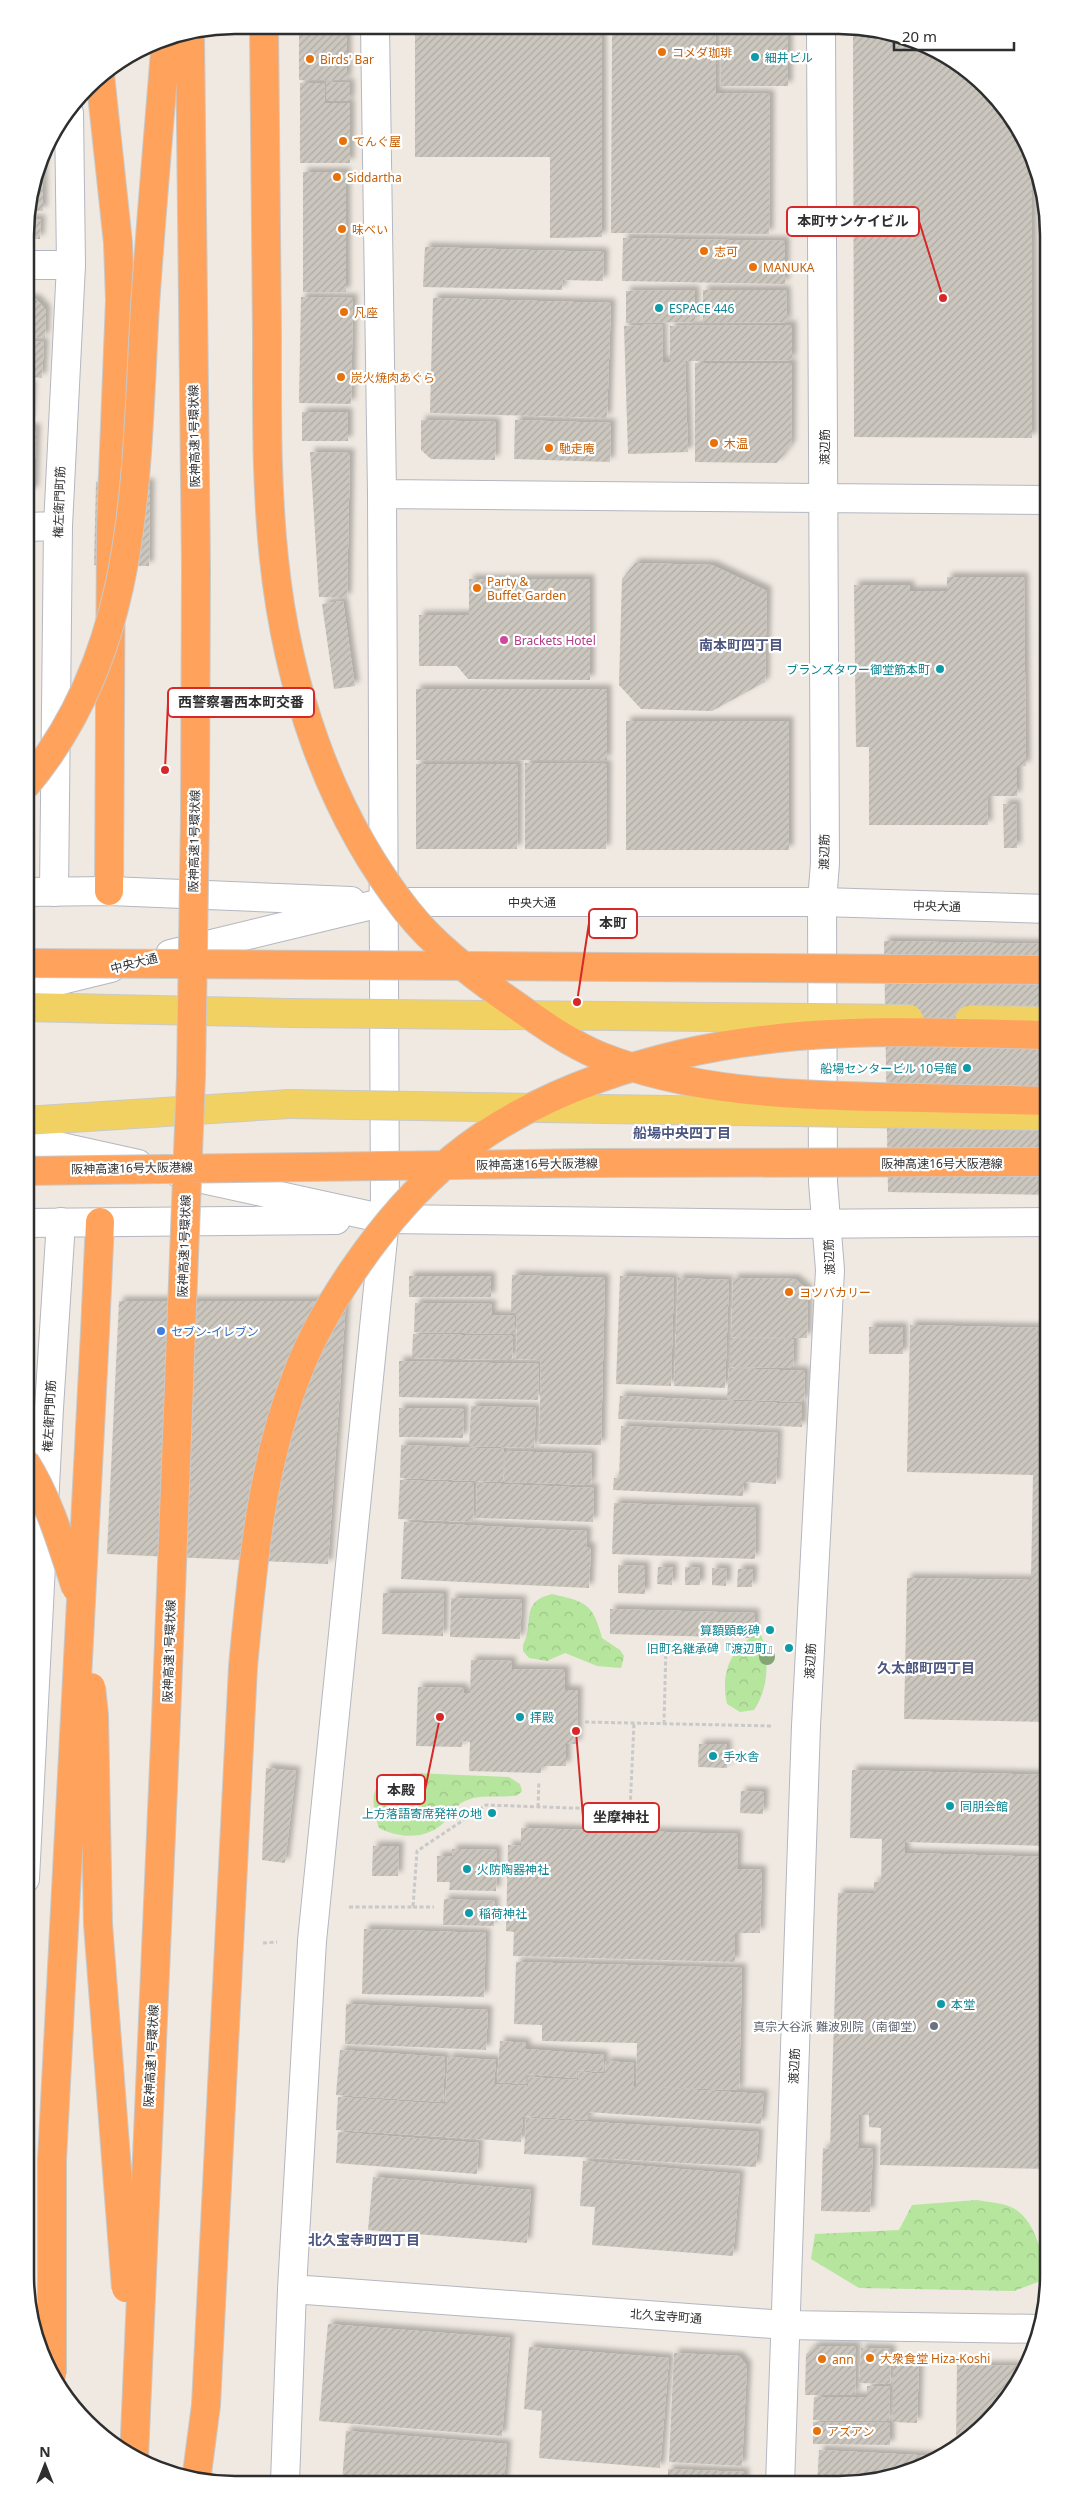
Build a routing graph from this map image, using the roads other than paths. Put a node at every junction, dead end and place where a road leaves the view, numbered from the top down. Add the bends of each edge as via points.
1 (264, 34) edge
2 (375, 34) edge
3 (821, 34) edge
4 (190, 39) edge
5 (165, 46) edge
6 (101, 85) edge
7 (69, 121) edge
8 (34, 265) edge
9 (71, 265) junction
10 (382, 494) junction
11 (824, 497) junction
12 (1040, 500) edge
13 (58, 526) junction
14 (34, 527) edge
15 (34, 775) edge
16 (109, 891) junction
17 (34, 892) edge
18 (54, 892) junction
19 (385, 902) junction
20 (822, 902) junction
21 (1040, 909) edge
22 (34, 963) edge
23 (1040, 970) edge
24 (34, 987) edge
25 (34, 1007) edge
26 (1040, 1021) edge
27 (1040, 1035) edge
28 (1040, 1101) edge
29 (1040, 1116) edge
30 (34, 1120) edge
31 (34, 1141) edge
32 (1040, 1162) edge
33 (34, 1171) edge
34 (385, 1219) junction
35 (34, 1222) edge
36 (62, 1222) junction
37 (100, 1222) junction
38 (1040, 1222) edge
39 (827, 1223) junction
40 (37, 1408) edge
41 (34, 1476) edge
42 (34, 1526) edge
43 (292, 2289) junction
44 (785, 2325) junction
45 (1033, 2329) edge
46 (52, 2358) edge
47 (135, 2411) junction
48 (134, 2449) edge
49 (197, 2472) edge
50 (285, 2476) edge
51 (780, 2476) edge

1 - 28 highway, bridge via 268,480 283,623 302,704 341,808 408,912 443,949 493,989 543,1024 598,1056 664,1075 728,1088 801,1095
2 - 10 street
3 - 11 street, 渡辺筋
4 - 47 highway, 阪神高速1号環状線, bridge via 196,568 191,1076
5 - 15 highway, bridge via 145,307 139,454 124,568 114,616 83,698 54,749
6 - 16 highway via 118,243 120,300 111,526
7 - 9 street, 権左衛門町筋
8 - 9 street
9 - 13 street, 権左衛門町筋
10 - 11 street
10 - 19 street
11 - 12 street
11 - 20 street, 渡辺筋 via 825,862
13 - 14 street
13 - 18 street, 権左衛門町筋
16 - 18 street
16 - 19 street
17 - 18 street
19 - 20 street, 中央大通
19 - 24 street, 中央大通
19 - 34 street
20 - 21 street, 中央大通
20 - 39 street, 渡辺筋 via 823,1182
22 - 23 highway, bridge
25 - 26 main road, bridge
27 - 49 highway, bridge via 937,1032 838,1034 762,1040 686,1053 614,1073 502,1124 454,1157 411,1195 371,1244 330,1303 295,1379 272,1454 255,1547 243,1667 207,2395
29 - 30 main road, bridge via 289,1104
31 - 34 street
32 - 33 highway, 阪神高速16号大阪港線, bridge via 593,1163
34 - 37 street
34 - 39 street
34 - 43 street via 316,1906
35 - 36 street
36 - 37 street
36 - 40 street, 権左衛門町筋
37 - 46 highway, bridge via 52,2160
38 - 39 street
39 - 44 street, 渡辺筋 via 830,1270 806,1726
40 - 42 street, 権左衛門町筋
41 - 47 highway, bridge via 59,1535 77,1590 87,1650 94,1715 98,1924
43 - 44 street, 北久宝寺町通
43 - 50 street
44 - 45 street, 北久宝寺町通
44 - 51 street, 渡辺筋
47 - 48 highway, 阪神高速1号環状線, bridge

